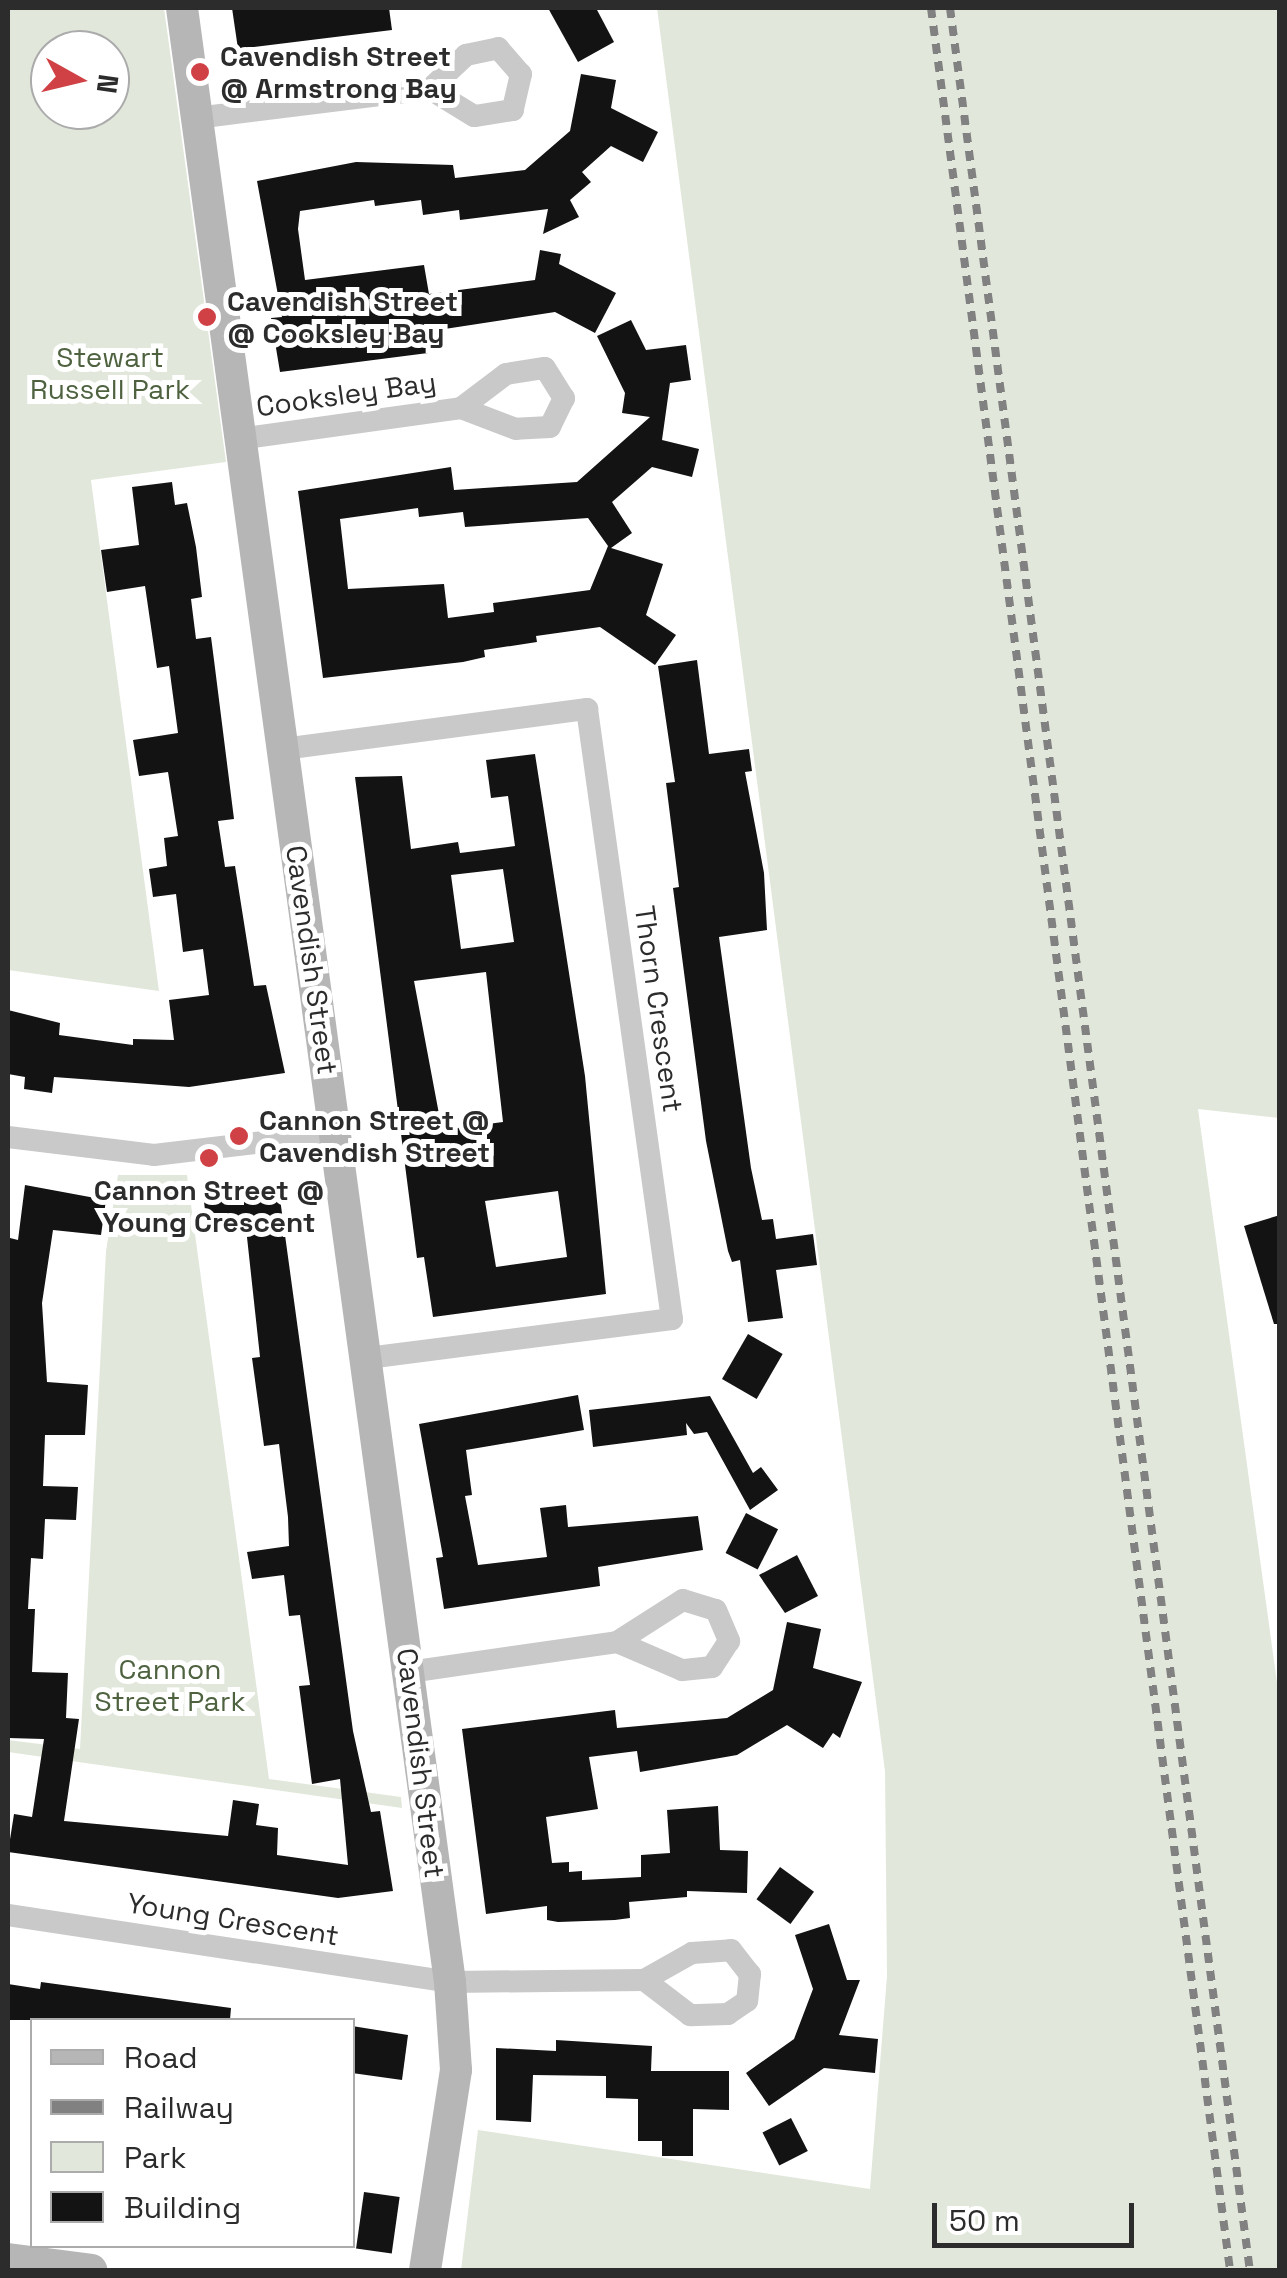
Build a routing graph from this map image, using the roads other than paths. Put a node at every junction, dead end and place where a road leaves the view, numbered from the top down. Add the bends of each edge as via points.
1 (182, 8) edge
2 (430, 89) dead end
3 (196, 118) junction
4 (461, 408) dead end
5 (239, 439) junction
6 (283, 749) junction
7 (338, 1133) junction
8 (8, 1138) edge
9 (368, 1358) junction
10 (618, 1642) dead end
11 (409, 1672) junction
12 (8, 1915) edge
13 (644, 1980) dead end
14 (450, 1982) junction
15 (24, 2264) edge
16 (91, 2270) edge
17 (426, 2270) edge

1 - 3 street, Cavendish Street
2 - 3 street
3 - 5 street, Cavendish Street
4 - 5 street, Cooksley Bay
5 - 6 street, Cavendish Street
6 - 7 street, Cavendish Street
6 - 9 street, Thorn Crescent via 587,709 626,984 672,1319
7 - 8 street via 154,1156
7 - 9 street, Cavendish Street
9 - 11 street, Cavendish Street
10 - 11 street
11 - 14 street, Cavendish Street
12 - 14 street, Young Crescent
13 - 14 street, Young Crescent
14 - 17 street, Cavendish Street via 456,2070
15 - 16 street

